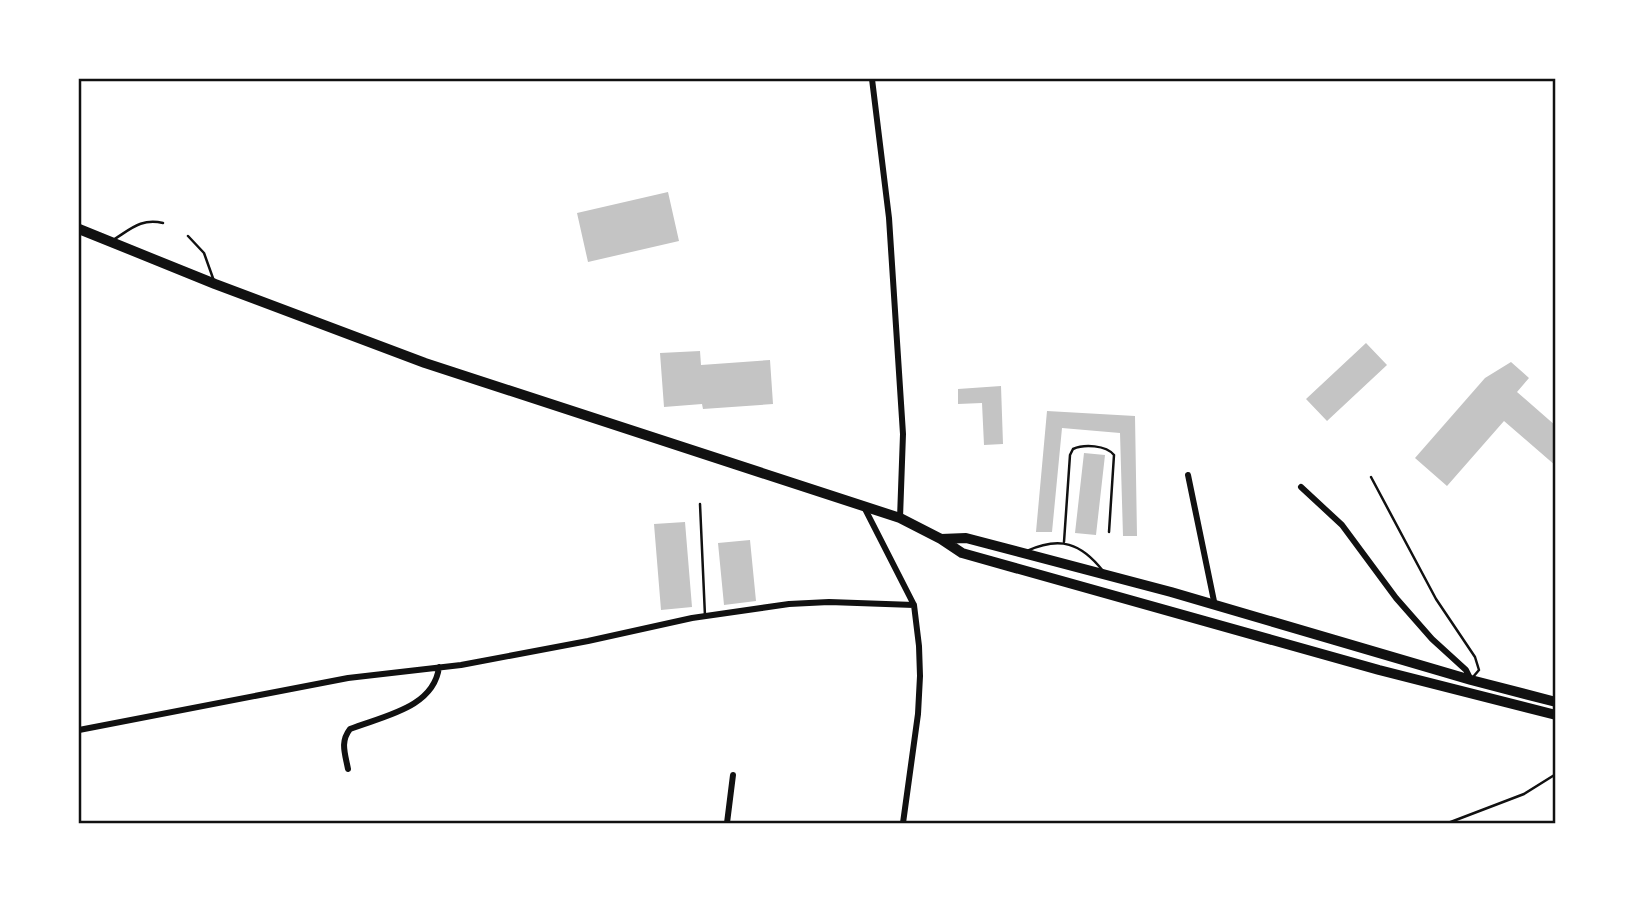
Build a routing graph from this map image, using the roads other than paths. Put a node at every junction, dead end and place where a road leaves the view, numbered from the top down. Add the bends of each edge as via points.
1 (872, 79) edge
2 (163, 223) dead end
3 (79, 229) edge
4 (188, 236) dead end
5 (110, 242) junction
6 (215, 284) junction
7 (1188, 475) dead end
8 (1371, 477) dead end
9 (1301, 487) dead end
10 (700, 504) dead end
11 (864, 507) junction
12 (900, 518) junction
13 (1110, 532) dead end
14 (941, 539) junction
15 (1064, 542) junction
16 (1023, 553) junction
17 (1107, 576) junction
18 (914, 605) junction
19 (1215, 606) junction
20 (705, 616) junction
21 (439, 667) junction
22 (1471, 680) junction
23 (1556, 702) edge
24 (1556, 715) edge
25 (79, 730) edge
26 (348, 769) dead end
27 (1556, 774) edge
28 (733, 775) dead end
29 (727, 823) edge
30 (903, 823) edge
31 (1448, 823) edge

1 - 12 street via 889,218 903,434
2 - 5 lane via 139,223
3 - 5 main road
4 - 6 lane via 204,253
5 - 6 main road
6 - 11 main road via 425,363
7 - 19 street
8 - 22 lane via 1436,599 1475,657 1479,670
9 - 22 street via 1342,525 1396,598
10 - 20 lane
11 - 12 main road
11 - 18 street
12 - 14 main road
13 - 15 lane via 1114,455 1111,450 1078,446 1070,455
14 - 16 main road via 966,538
14 - 24 main road via 962,553
15 - 16 lane
15 - 17 lane via 1083,550
16 - 17 main road
17 - 19 main road
18 - 20 street via 789,604
18 - 30 street via 920,676
19 - 22 main road
20 - 21 street
21 - 25 street via 348,678
21 - 26 street via 434,684 415,704 351,729 343,744
22 - 23 main road
27 - 31 lane via 1524,794
28 - 29 street

